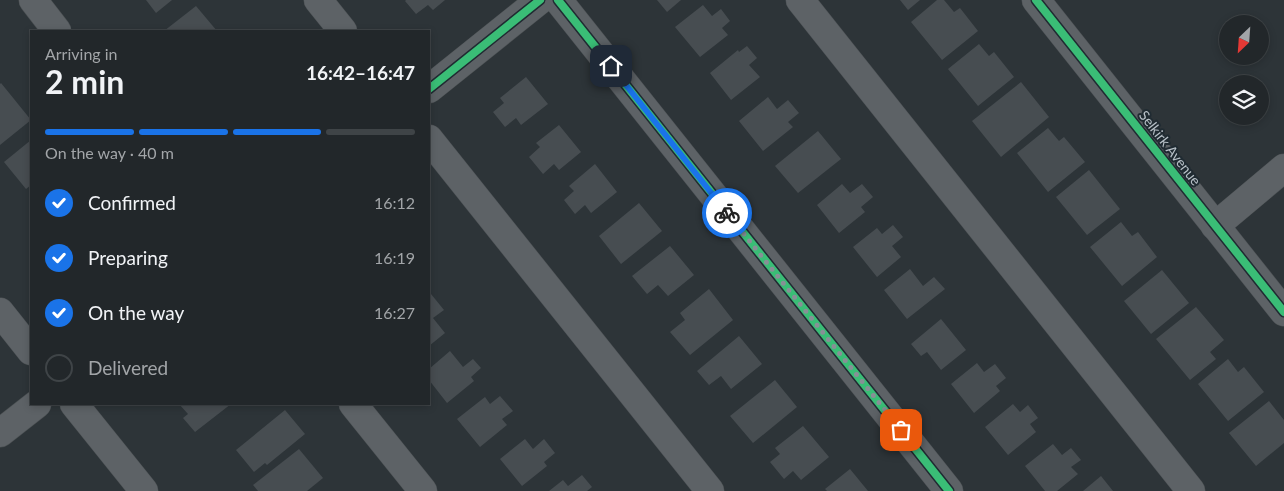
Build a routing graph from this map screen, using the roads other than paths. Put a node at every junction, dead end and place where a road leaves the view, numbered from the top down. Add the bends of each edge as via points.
1 (33, 0) edge
2 (318, 0) edge
3 (540, 0) edge
4 (558, 0) edge
5 (800, 0) edge
6 (1036, 0) edge
7 (56, 30) edge
8 (342, 30) edge
9 (430, 87) edge
10 (430, 140) edge
11 (1284, 168) edge
12 (1215, 226) junction
13 (0, 312) edge
14 (1284, 312) edge
15 (30, 350) edge
16 (35, 405) edge
17 (75, 405) edge
18 (354, 405) edge
19 (0, 433) edge
20 (144, 491) edge
21 (424, 491) edge
22 (710, 491) edge
23 (949, 491) edge
24 (1191, 491) edge

1 - 7 street
2 - 8 street
3 - 9 street
4 - 23 street
5 - 24 street
6 - 12 street, Selkirk Avenue
10 - 22 street
11 - 12 street
12 - 14 street, Selkirk Avenue
13 - 15 street
16 - 19 street
17 - 20 street
18 - 21 street

